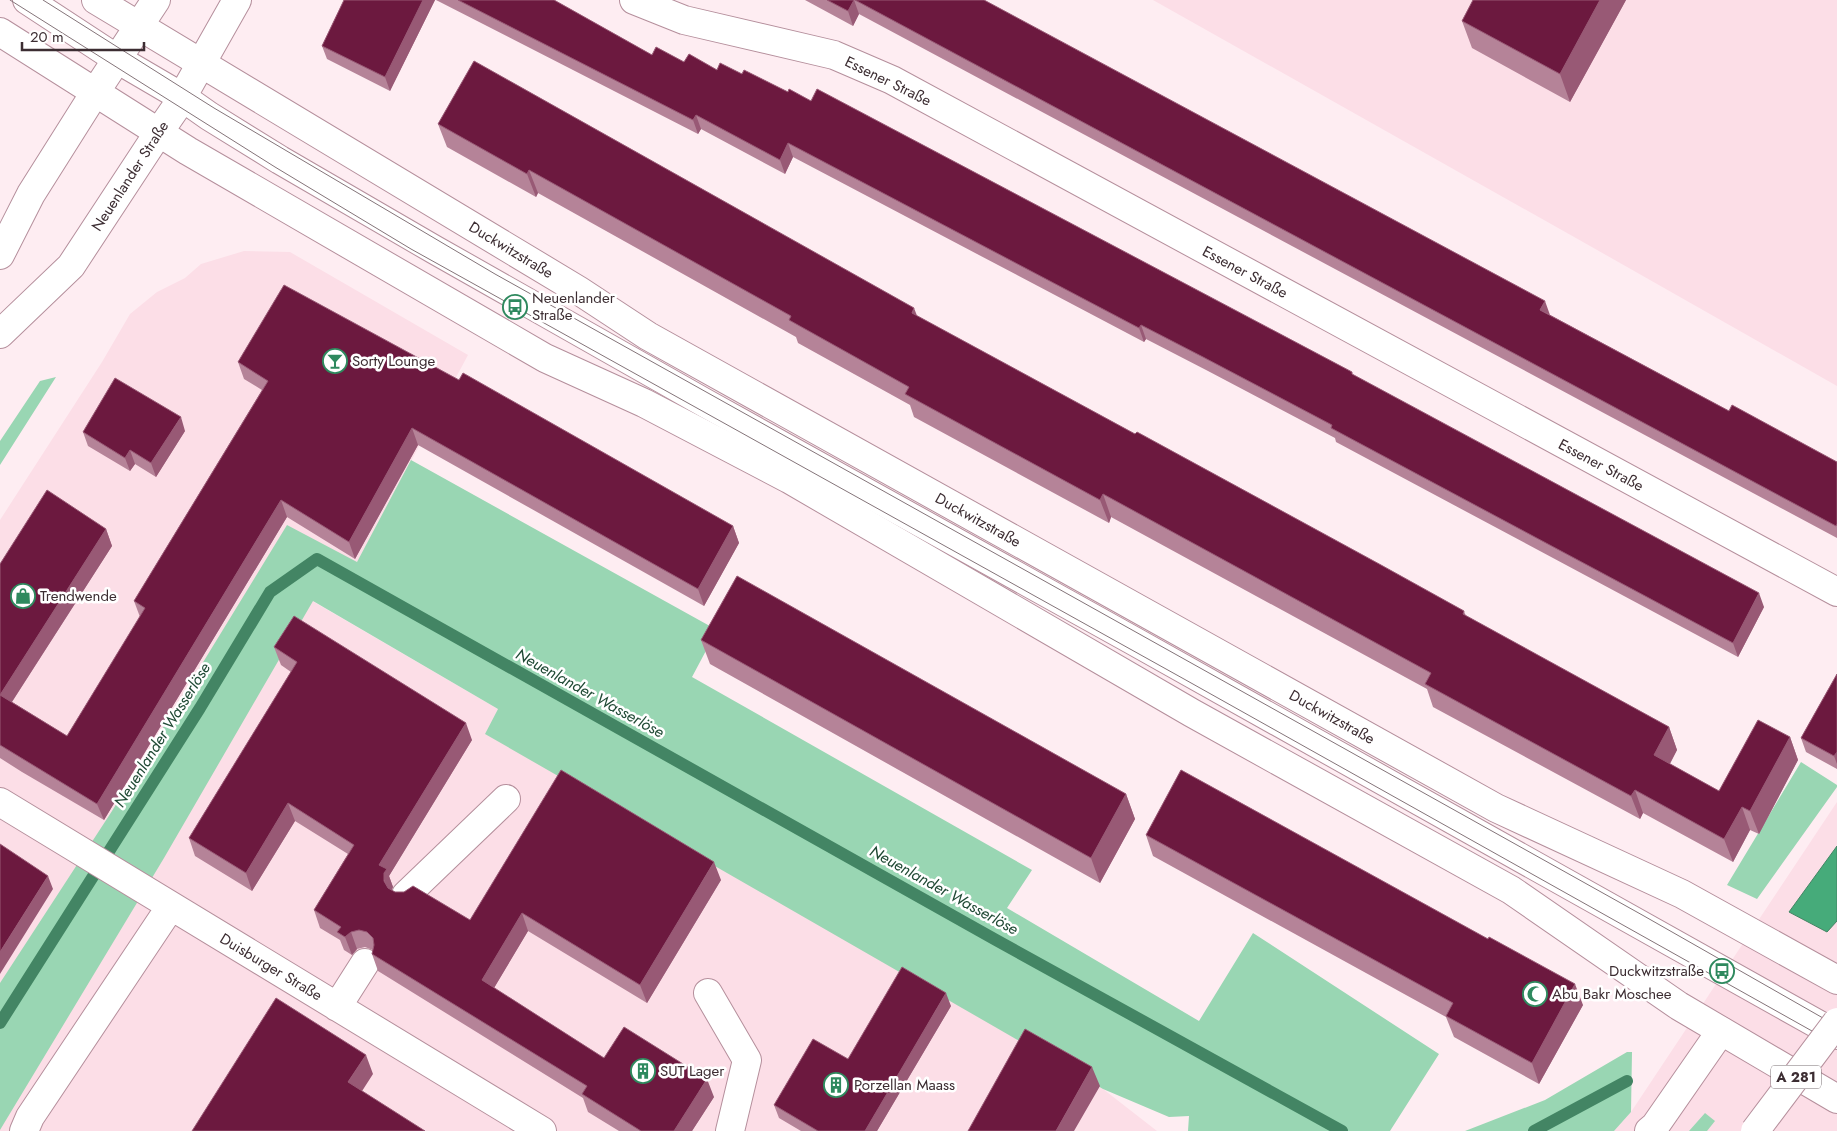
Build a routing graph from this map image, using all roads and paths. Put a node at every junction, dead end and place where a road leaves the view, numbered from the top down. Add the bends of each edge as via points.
1 (27, 0) edge
2 (96, 0) edge
3 (156, 0) edge
4 (238, 0) edge
5 (634, 0) edge
6 (138, 26) junction
7 (0, 32) edge
8 (117, 58) junction
9 (200, 64) junction
10 (96, 91) junction
11 (182, 97) junction
12 (159, 132) junction
13 (1, 251) edge
14 (0, 334) edge
15 (1837, 592) edge
16 (506, 799) dead end
17 (0, 802) edge
18 (406, 895) edge
19 (171, 906) junction
20 (365, 963) dead end
21 (1837, 980) edge
22 (708, 993) dead end
23 (337, 1007) junction
24 (1837, 1022) edge
25 (1721, 1031) junction
26 (1837, 1035) edge
27 (1837, 1099) edge
28 (24, 1131) edge
29 (542, 1131) edge
30 (730, 1131) edge
31 (1649, 1131) edge
32 (1755, 1131) edge

1 - 8 main road
2 - 6 main road, Duckwitzstraße
3 - 6 main road
4 - 9 main road, Neuenlander Straße
5 - 15 main road, Essener Straße via 684,20 834,55 892,80
6 - 8 main road
6 - 9 main road, Duckwitzstraße
7 - 10 main road
8 - 10 main road
8 - 11 main road
9 - 11 main road, Neuenlander Straße
9 - 21 main road, Duckwitzstraße via 578,290 648,336 1496,808 1682,894
10 - 12 main road
10 - 13 main road via 31,194
11 - 12 main road, Neuenlander Straße
11 - 26 main road via 280,160 705,403
12 - 14 main road, Neuenlander Straße via 71,266
12 - 25 main road via 545,358 644,403 789,479 1192,713 1511,890 1636,978
16 - 18 main road
17 - 19 main road, Duisburger Straße
19 - 23 main road, Duisburger Straße
19 - 28 main road via 30,1117
20 - 23 main road
22 - 30 main road via 747,1060
23 - 29 main road, Duisburger Straße
24 - 32 main road, A 281, bridge
25 - 27 main road
25 - 31 main road

